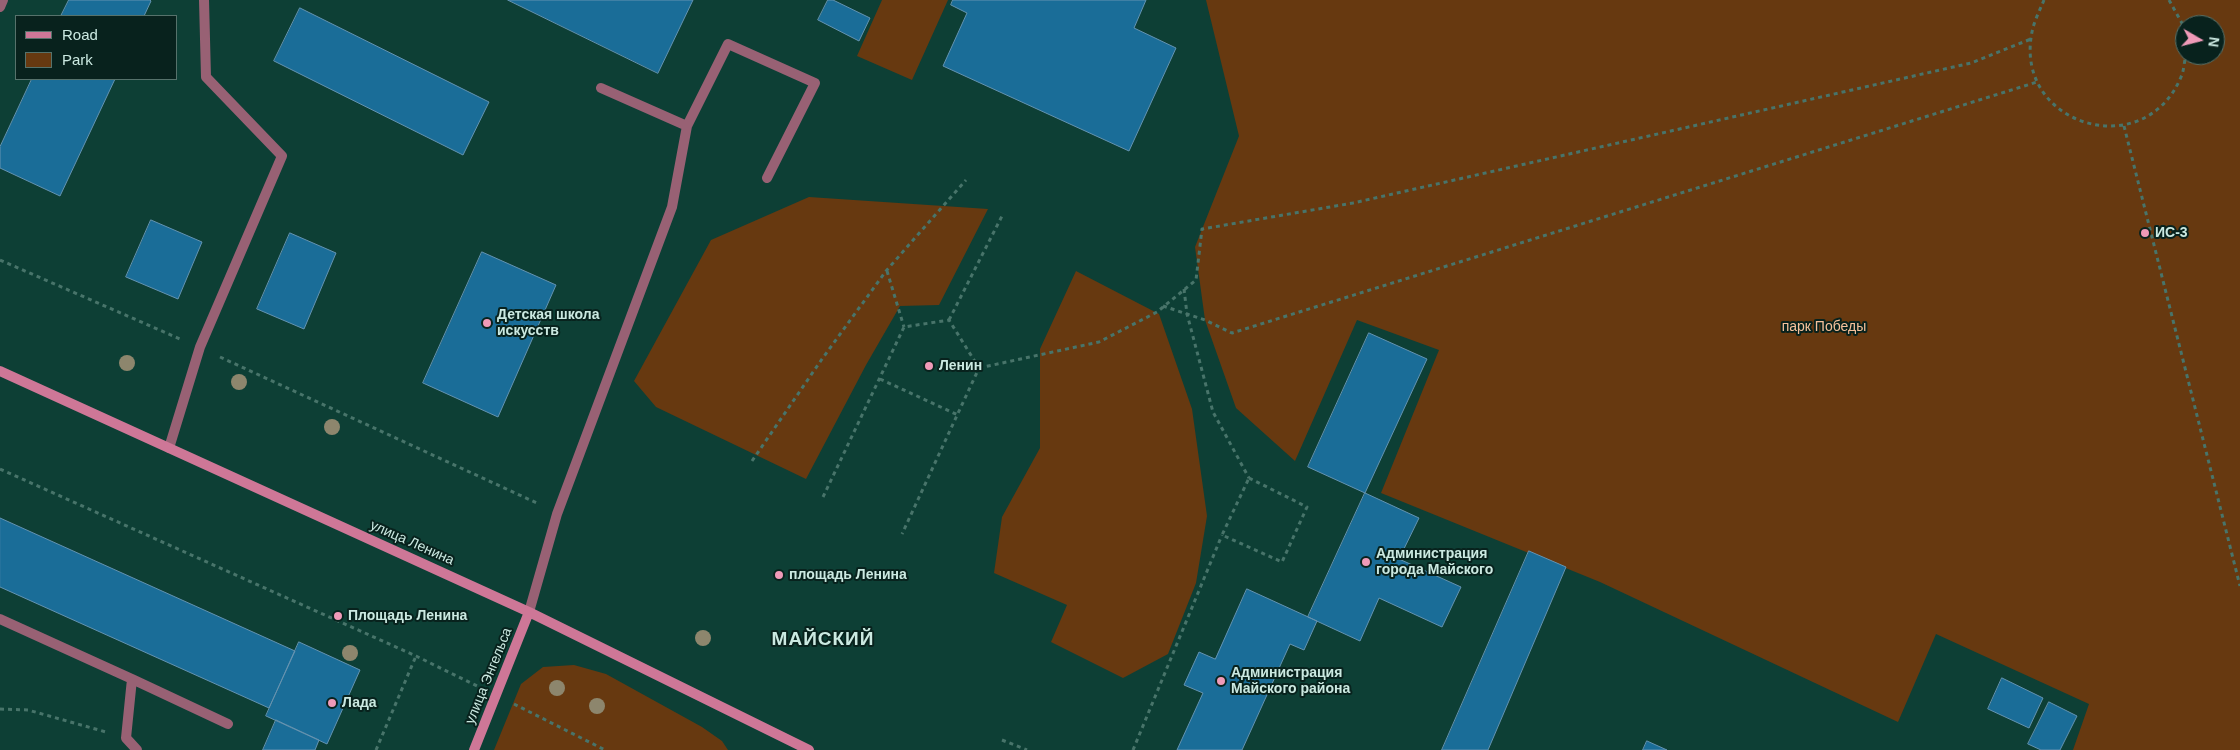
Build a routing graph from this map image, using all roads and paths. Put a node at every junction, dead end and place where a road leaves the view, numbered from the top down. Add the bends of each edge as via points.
1 (3, 0) edge
2 (204, 0) edge
3 (2044, 0) edge
4 (2169, 0) edge
5 (0, 6) edge
6 (2177, 15) edge
7 (2031, 39) junction
8 (2184, 65) edge
9 (2037, 82) junction
10 (601, 88) dead end
11 (687, 126) junction
12 (2124, 126) junction
13 (767, 178) dead end
14 (966, 180) dead end
15 (1003, 214) dead end
16 (0, 260) edge
17 (886, 271) junction
18 (1184, 288) junction
19 (1162, 306) junction
20 (1187, 314) junction
21 (949, 320) junction
22 (904, 327) junction
23 (200, 347) junction
24 (979, 368) junction
25 (0, 371) edge
26 (880, 379) junction
27 (958, 415) junction
28 (169, 448) junction
29 (752, 461) dead end
30 (0, 469) edge
31 (1249, 478) junction
32 (823, 497) dead end
33 (558, 514) junction
34 (902, 534) dead end
35 (1222, 536) junction
36 (2240, 586) edge
37 (529, 612) junction
38 (0, 618) edge
39 (132, 679) junction
40 (0, 709) edge
41 (228, 724) dead end
42 (126, 738) junction
43 (1002, 740) dead end
44 (795, 747) edge
45 (137, 750) edge
46 (376, 750) edge
47 (474, 750) edge
48 (809, 750) edge
49 (1027, 750) edge
50 (1133, 750) edge

1 - 5 lane
2 - 23 lane via 206,77 282,156
3 - 7 path
4 - 6 path
7 - 9 path via 2030,57
7 - 18 path via 1971,63 1354,203 1202,229 1196,280
8 - 12 path via 2182,77 2168,100 2148,116
9 - 12 path via 2052,104 2073,120 2098,127
9 - 20 path via 1232,333
10 - 11 lane
11 - 13 lane via 728,44 815,83
11 - 33 lane via 672,207
12 - 36 path
14 - 17 path
15 - 21 path
16 - 23 path
17 - 22 path
17 - 29 path
18 - 19 path
18 - 20 path
19 - 20 path
19 - 24 path via 1157,312 1099,342
20 - 31 path via 1213,412
21 - 22 path
21 - 24 path
22 - 26 path
23 - 28 lane
23 - 33 path
24 - 27 path
25 - 28 street, улица Ленина
26 - 27 path
26 - 32 path
27 - 34 path
28 - 37 street, улица Ленина
30 - 46 path via 416,656
31 - 35 path
31 - 35 path via 1308,507 1282,562
33 - 37 lane
35 - 50 path
37 - 44 street, улица Ленина
37 - 47 street, улица Энгельса
38 - 39 lane
39 - 41 lane
39 - 42 lane
40 - 42 path via 28,710
42 - 45 lane
43 - 49 path
44 - 48 street, улица Ленина

